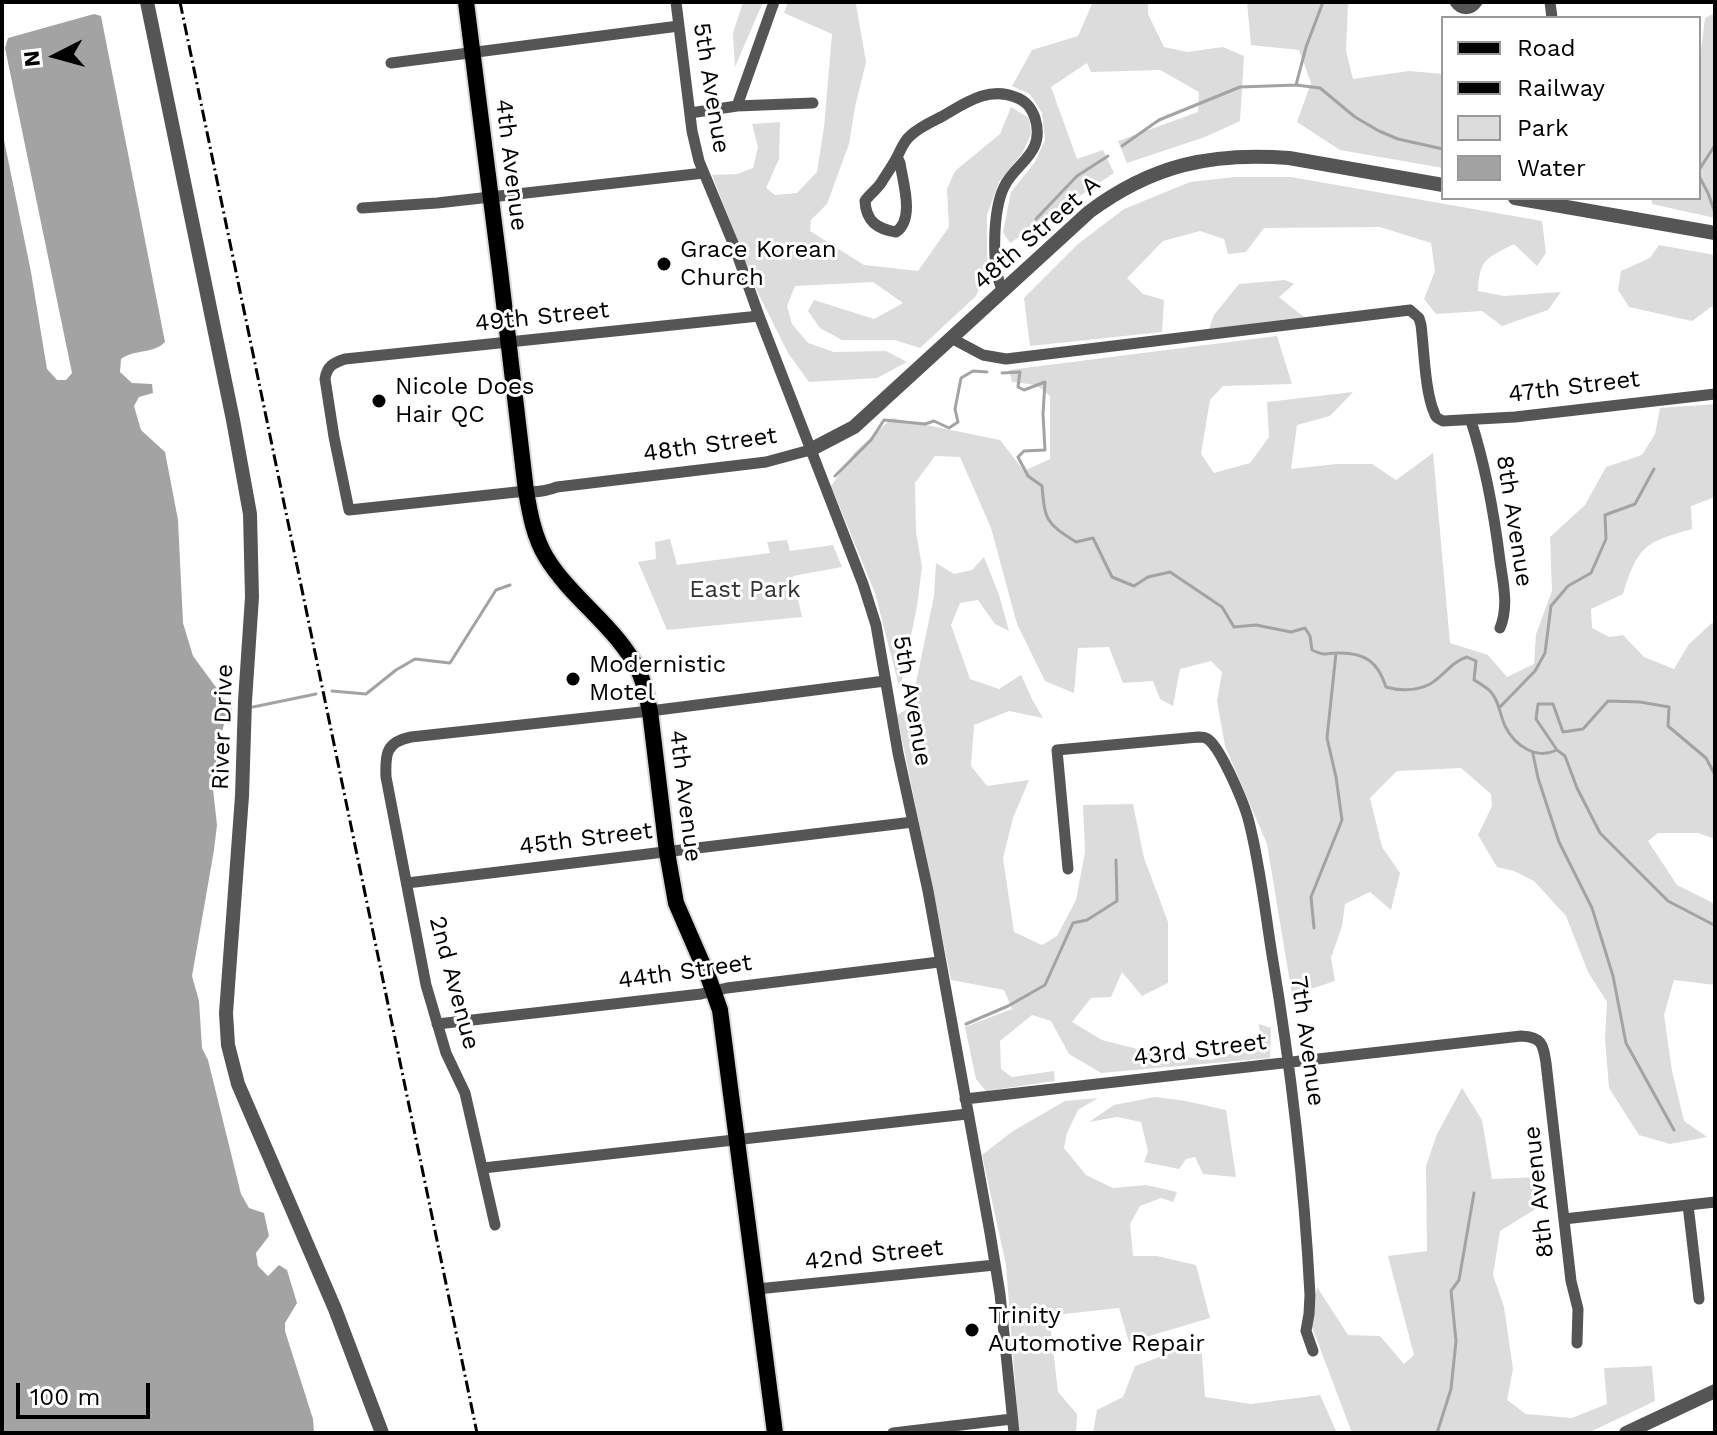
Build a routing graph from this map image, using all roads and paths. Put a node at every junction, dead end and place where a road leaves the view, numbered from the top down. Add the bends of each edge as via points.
1 (147, 2) edge
2 (466, 2) edge
3 (676, 2) edge
4 (774, 2) edge
5 (1455, 2) edge
6 (1477, 2) edge
7 (679, 26) junction
8 (472, 52) junction
9 (391, 63) dead end
10 (813, 103) dead end
11 (737, 106) junction
12 (690, 113) junction
13 (897, 157) junction
14 (704, 173) junction
15 (1441, 185) edge
16 (490, 197) junction
17 (1526, 200) edge
18 (362, 208) dead end
19 (1715, 233) edge
20 (1002, 289) junction
21 (759, 316) junction
22 (951, 338) junction
23 (508, 344) junction
24 (1715, 394) edge
25 (1471, 421) junction
26 (810, 450) junction
27 (526, 491) junction
28 (349, 510) joint
29 (1500, 628) dead end
30 (885, 681) junction
31 (650, 711) junction
32 (913, 822) junction
33 (667, 852) junction
34 (1068, 869) dead end
35 (407, 883) junction
36 (939, 962) junction
37 (713, 991) junction
38 (437, 1024) junction
39 (1536, 1038) joint
40 (1289, 1062) junction
41 (965, 1099) junction
42 (967, 1114) junction
43 (737, 1140) junction
44 (483, 1168) junction
45 (1715, 1202) edge
46 (1688, 1205) junction
47 (1564, 1219) junction
48 (495, 1225) dead end
49 (995, 1265) junction
50 (757, 1289) junction
51 (1699, 1299) dead end
52 (1577, 1343) dead end
53 (1313, 1351) dead end
54 (1715, 1391) edge
55 (1012, 1419) junction
56 (382, 1433) edge
57 (775, 1433) edge
58 (893, 1433) edge
59 (1014, 1433) edge
60 (1626, 1433) edge

1 - 56 street, River Drive via 251,523 252,597 228,1045 238,1084
2 - 8 main road, 4th Avenue
3 - 7 street, 5th Avenue
4 - 11 street
5 - 6 street via 1467,9
7 - 8 street
7 - 12 street, 5th Avenue
8 - 9 street
8 - 16 main road, 4th Avenue
10 - 11 street
11 - 12 street
12 - 14 street, 5th Avenue
13 - 13 street via 865,201 872,222 896,232 907,212
13 - 20 street via 911,135 986,94 1008,94 1026,102 1036,121 1036,140 1004,187 996,219
14 - 16 street
14 - 21 street, 5th Avenue
15 - 20 street, 48th Street A via 1266,156 1185,164 1111,195
16 - 18 street
16 - 23 main road, 4th Avenue
17 - 19 street
20 - 22 street, 48th Street A
21 - 23 street, 49th Street
21 - 26 street, 5th Avenue
22 - 25 street, 47th Street via 983,355 1006,359 1402,310 1419,318 1434,412 1443,421
22 - 26 street, 48th Street via 854,427
23 - 27 main road, 4th Avenue
23 - 28 street, 49th Street via 345,359 330,366 326,388
24 - 25 street, 47th Street
25 - 29 street, 8th Avenue via 1492,500 1504,595
26 - 27 street, 48th Street via 766,462
26 - 30 street, 5th Avenue via 870,605
27 - 28 street, 48th Street
27 - 31 main road, 4th Avenue via 544,553 626,650 640,674
30 - 31 street
30 - 32 street, 5th Avenue
31 - 33 main road, 4th Avenue
31 - 35 street, 2nd Avenue via 399,739 389,749 386,777
32 - 33 street, 45th Street
32 - 36 street, 5th Avenue
33 - 35 street, 45th Street
33 - 37 main road, 4th Avenue via 676,903
34 - 40 street, 7th Avenue via 1057,750 1205,737 1249,820
35 - 38 street, 2nd Avenue
36 - 37 street, 44th Street
36 - 41 street, 5th Avenue
37 - 38 street, 44th Street
37 - 43 main road, 4th Avenue
38 - 44 street, 2nd Avenue via 465,1093
39 - 40 street, 43rd Street
39 - 47 street, 8th Avenue via 1544,1050
40 - 41 street, 43rd Street
40 - 53 street, 7th Avenue via 1308,1264 1306,1331
41 - 42 street, 5th Avenue
42 - 43 street
42 - 49 street, 5th Avenue
43 - 44 street
43 - 50 main road, 4th Avenue
44 - 48 street, 2nd Avenue
45 - 46 street
46 - 47 street
46 - 51 street
47 - 52 street, 8th Avenue via 1578,1309
49 - 50 street, 42nd Street
49 - 55 street, 5th Avenue
50 - 57 main road, 4th Avenue
54 - 60 street
55 - 58 street
55 - 59 street, 5th Avenue

